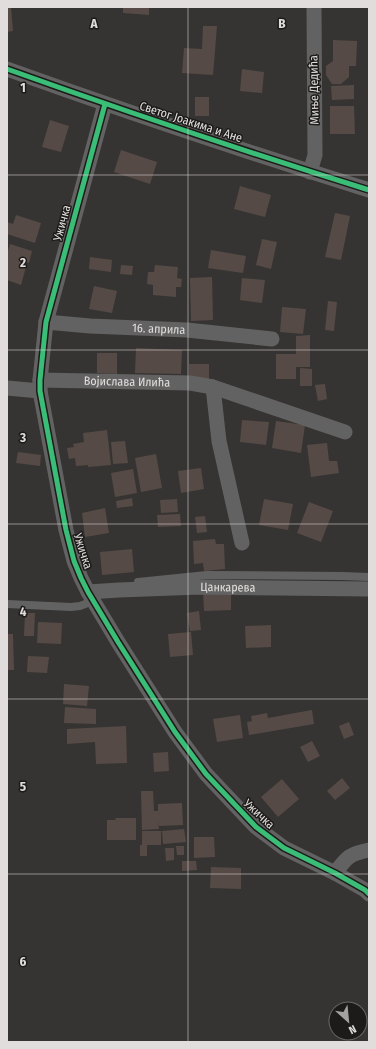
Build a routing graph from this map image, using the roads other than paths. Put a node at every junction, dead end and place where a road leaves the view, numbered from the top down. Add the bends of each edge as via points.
1 (314, 7) edge
2 (7, 69) edge
3 (105, 104) junction
4 (310, 172) junction
5 (369, 190) edge
6 (46, 322) junction
7 (272, 339) dead end
8 (40, 386) junction
9 (213, 387) junction
10 (7, 388) edge
11 (345, 432) dead end
12 (242, 543) dead end
13 (369, 577) edge
14 (369, 589) edge
15 (89, 594) junction
16 (7, 604) edge
17 (369, 850) edge
18 (335, 873) junction
19 (369, 894) edge

1 - 4 street, Миње Дедића via 315,155
2 - 3 street, Светог Јоакима и Ане
3 - 4 street, Светог Јоакима и Ане
3 - 6 street, Ужичка
4 - 5 street, Светог Јоакима и Ане
6 - 7 street, 16. априла via 187,330
6 - 8 street, Ужичка
8 - 9 street, Војислава Илића via 190,383
8 - 10 street, Војислава Илића
8 - 15 street, Ужичка via 66,530 74,561
9 - 11 street, Војислава Илића
9 - 12 street via 219,441
13 - 15 lane via 207,575
14 - 15 street, Цанкарева via 200,587 119,590
15 - 16 lane via 86,604 71,607
15 - 18 street, Ужичка via 175,732 206,774 256,827 284,848
17 - 18 street via 347,858
18 - 19 street, Ужичка

